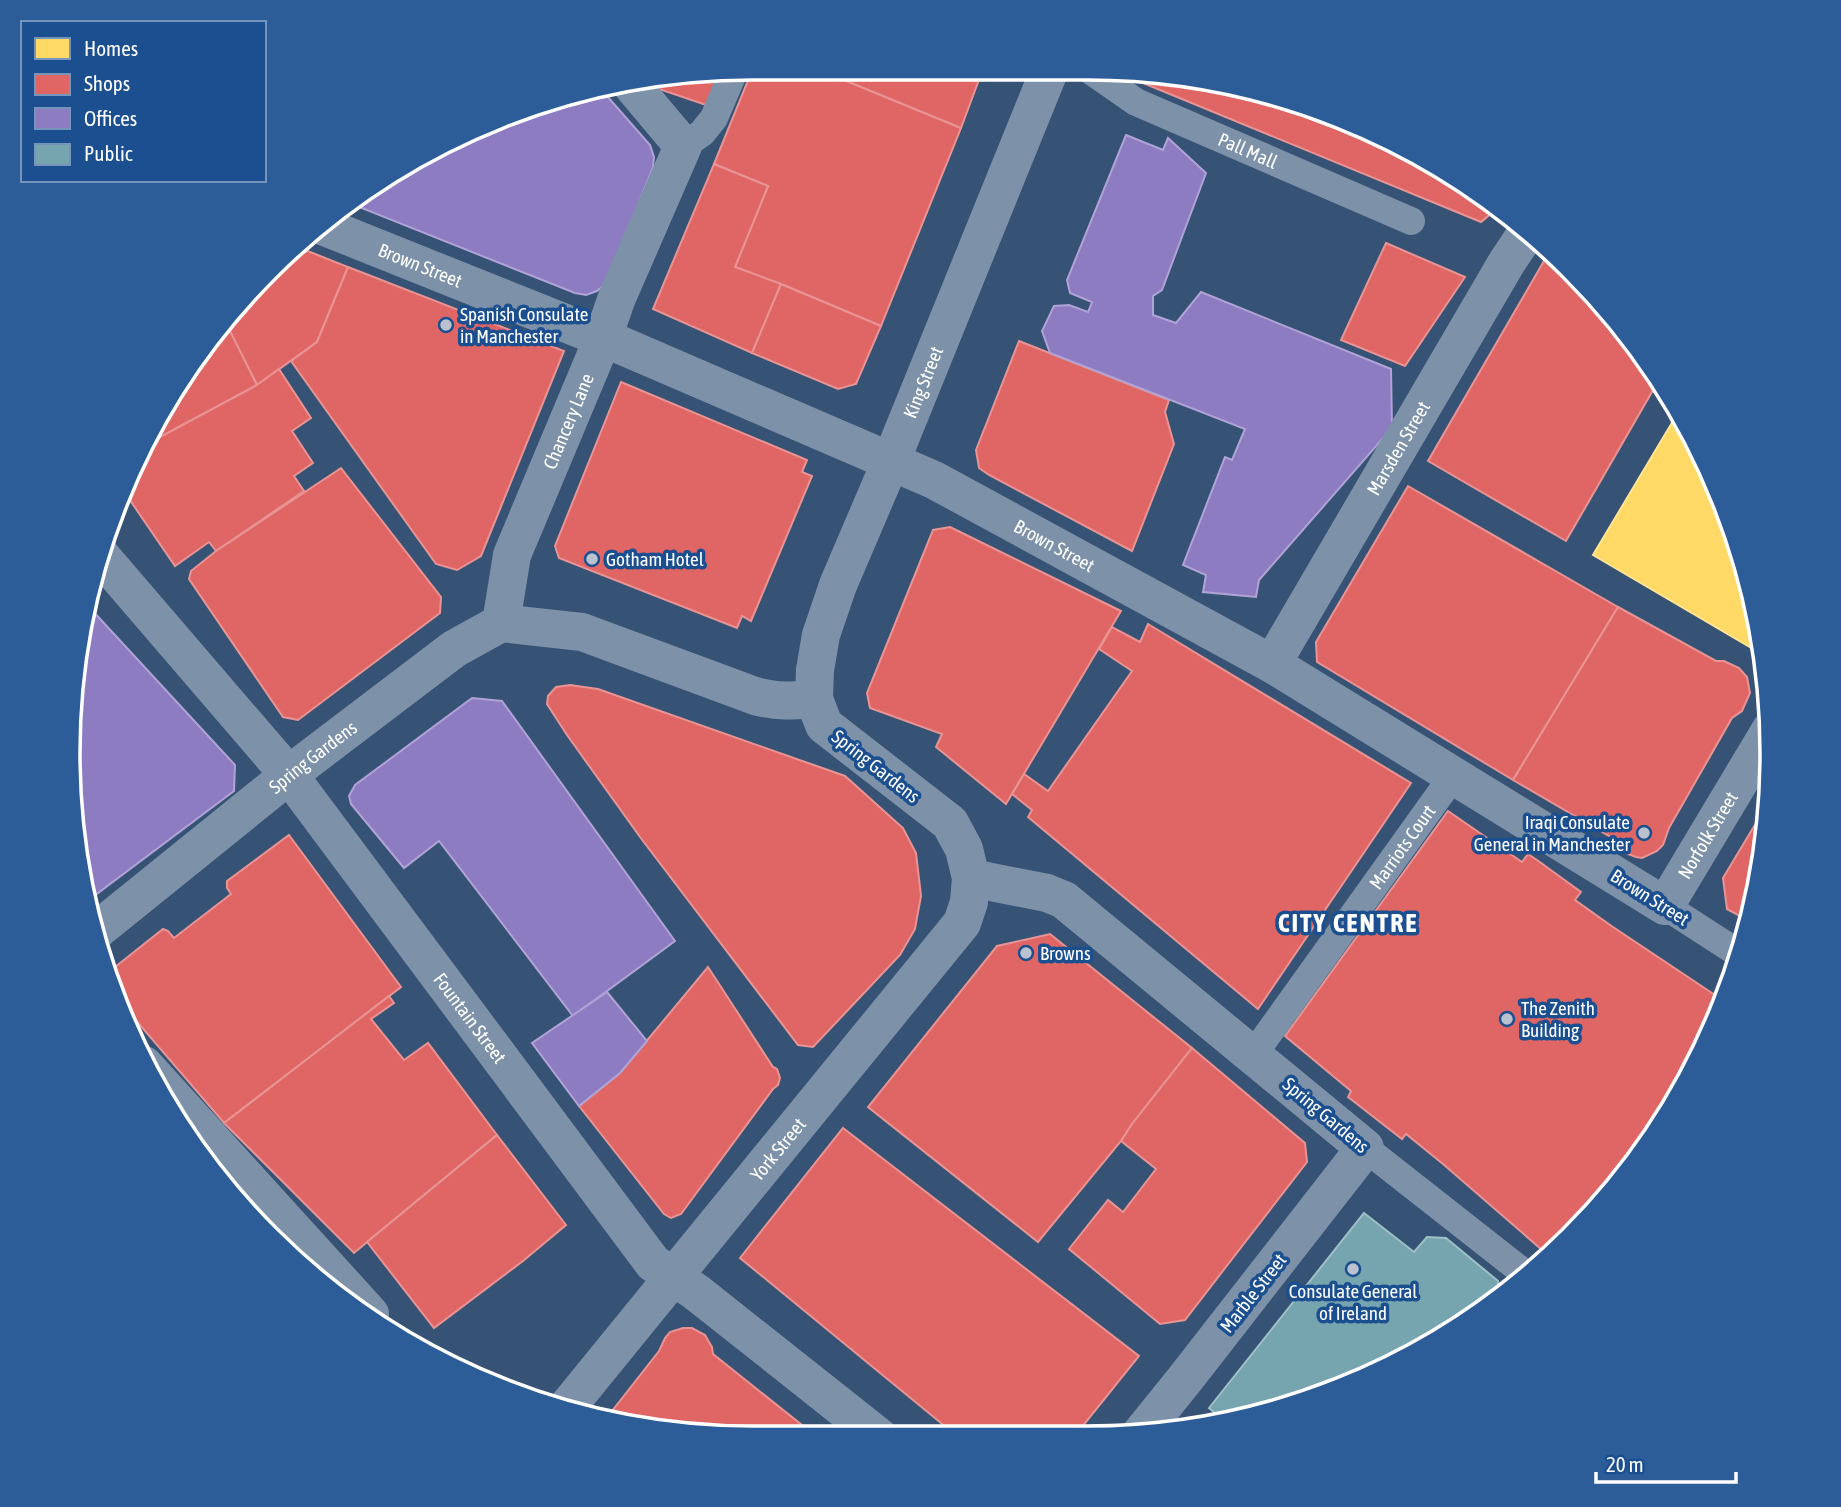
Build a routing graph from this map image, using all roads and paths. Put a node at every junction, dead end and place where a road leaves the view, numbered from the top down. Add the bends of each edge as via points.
1 (1046, 80) edge
2 (729, 81) edge
3 (1106, 81) edge
4 (637, 91) edge
5 (682, 146) junction
6 (1411, 220) dead end
7 (332, 230) edge
8 (1522, 240) edge
9 (603, 338) junction
10 (891, 461) junction
11 (108, 564) edge
12 (501, 623) junction
13 (1272, 664) junction
14 (814, 699) junction
15 (1760, 748) edge
16 (289, 775) junction
17 (1452, 776) junction
18 (971, 878) junction
19 (1665, 906) junction
20 (102, 926) edge
21 (1732, 949) edge
22 (1253, 1055) junction
23 (180, 1105) edge
24 (1365, 1148) junction
25 (1519, 1269) edge
26 (672, 1277) junction
27 (348, 1290) edge
28 (572, 1402) edge
29 (1149, 1423) edge
30 (865, 1426) edge

1 - 10 street, King Street
2 - 5 street via 714,118
3 - 6 street, Pall Mall via 1136,102
4 - 5 street
5 - 9 street, Chancery Lane
7 - 9 street, Brown Street
8 - 13 street, Marsden Street
9 - 10 street, Brown Street
9 - 12 street, Chancery Lane via 512,555
10 - 13 street, Brown Street
10 - 14 street, King Street via 821,635
11 - 16 street, Fountain Street
12 - 14 street via 582,632 773,701
12 - 16 street, Spring Gardens via 454,649
13 - 17 street, Brown Street
14 - 18 street, Spring Gardens via 824,725 950,823 964,849
15 - 19 street, Norfolk Street
16 - 20 street, Spring Gardens
16 - 26 street, Fountain Street via 637,1243
17 - 19 street, Brown Street
17 - 22 street, Marriots Court
18 - 22 street, Spring Gardens via 1064,900
18 - 26 street, York Street via 962,923
19 - 21 street, Brown Street
22 - 24 street, Spring Gardens
23 - 27 street
24 - 25 street, Spring Gardens
24 - 29 street, Marble Street
26 - 28 street, York Street
26 - 30 street, Fountain Street

